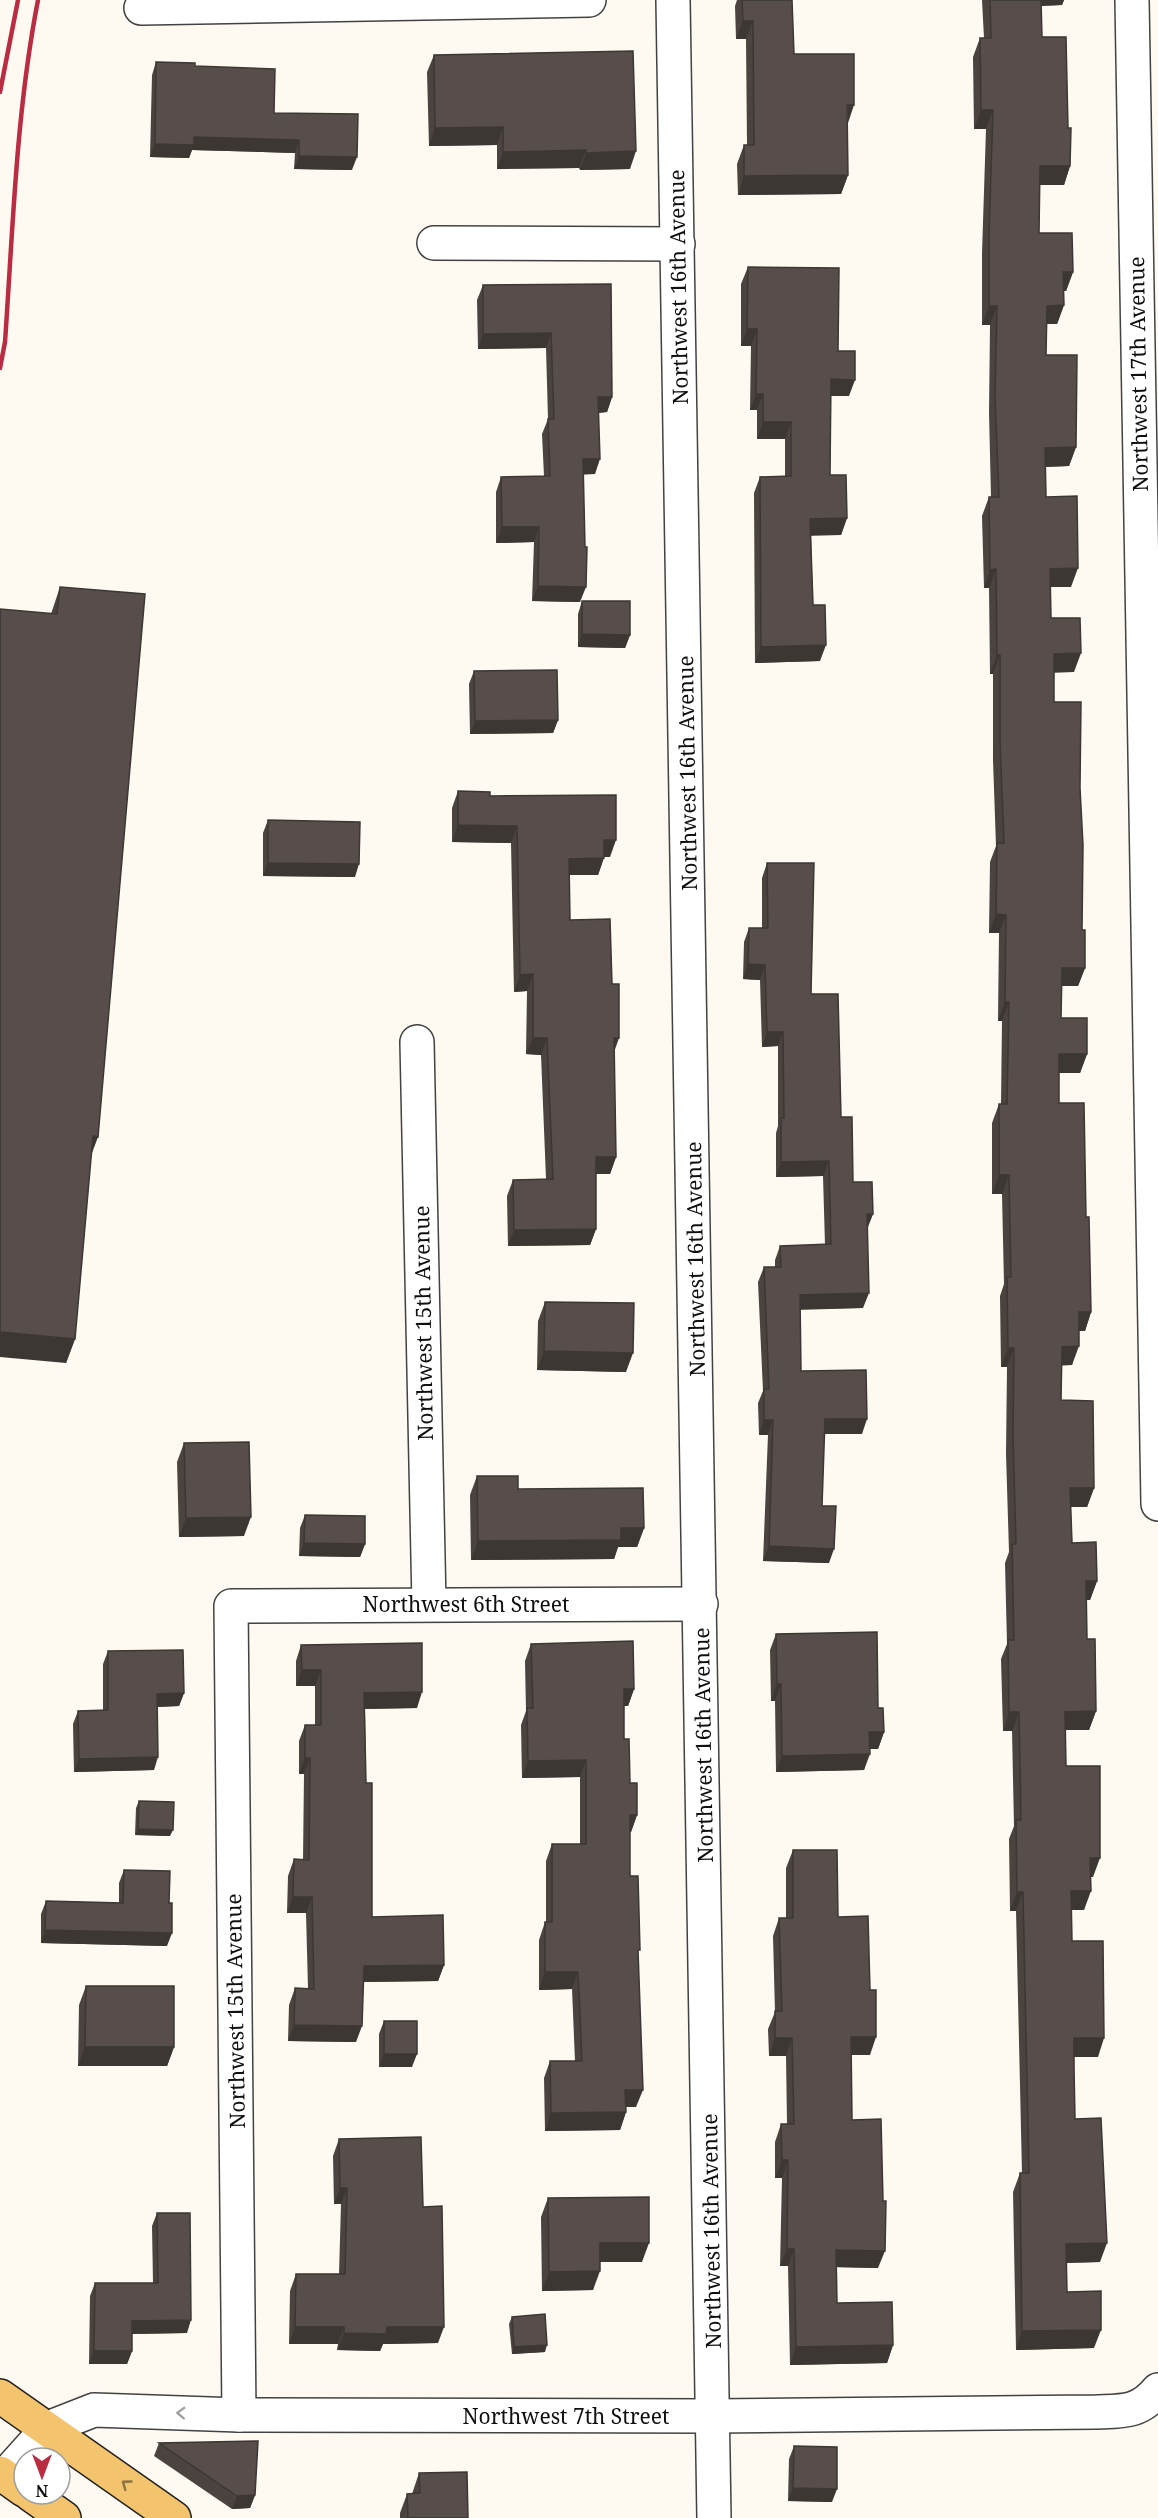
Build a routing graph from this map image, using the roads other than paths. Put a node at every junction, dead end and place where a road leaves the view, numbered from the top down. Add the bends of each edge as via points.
1 (589, 0) edge
2 (673, 0) edge
3 (1132, 0) edge
4 (141, 8) dead end
5 (434, 243) dead end
6 (678, 244) junction
7 (1152, 874) edge
8 (417, 1042) dead end
9 (1158, 1504) edge
10 (429, 1604) junction
11 (701, 1604) junction
12 (231, 1606) joint
13 (1154, 2395) edge
14 (0, 2396) edge
15 (239, 2415) junction
16 (714, 2416) junction
17 (48, 2428) junction
18 (37, 2446) edge
19 (47, 2506) edge
20 (64, 2518) edge
21 (174, 2518) edge
22 (714, 2518) edge

1 - 4 street
2 - 6 street, Northwest 16th Avenue
3 - 7 street, Northwest 17th Avenue
5 - 6 street
6 - 11 street, Northwest 16th Avenue
7 - 9 street, Northwest 17th Avenue
8 - 10 street, Northwest 15th Avenue
10 - 11 street, Northwest 6th Street
10 - 12 street, Northwest 6th Street
11 - 16 street, Northwest 16th Avenue
12 - 15 street, Northwest 15th Avenue
13 - 16 street, Northwest 7th Street via 1131,2411
14 - 17 main road
15 - 16 street, Northwest 7th Street
15 -> 17 street, Northwest 7th Street via 94,2410
16 - 22 street, Northwest 16th Avenue
17 - 18 street, Northwest 7th Street
21 -> 17 main road
19 - 20 main road

